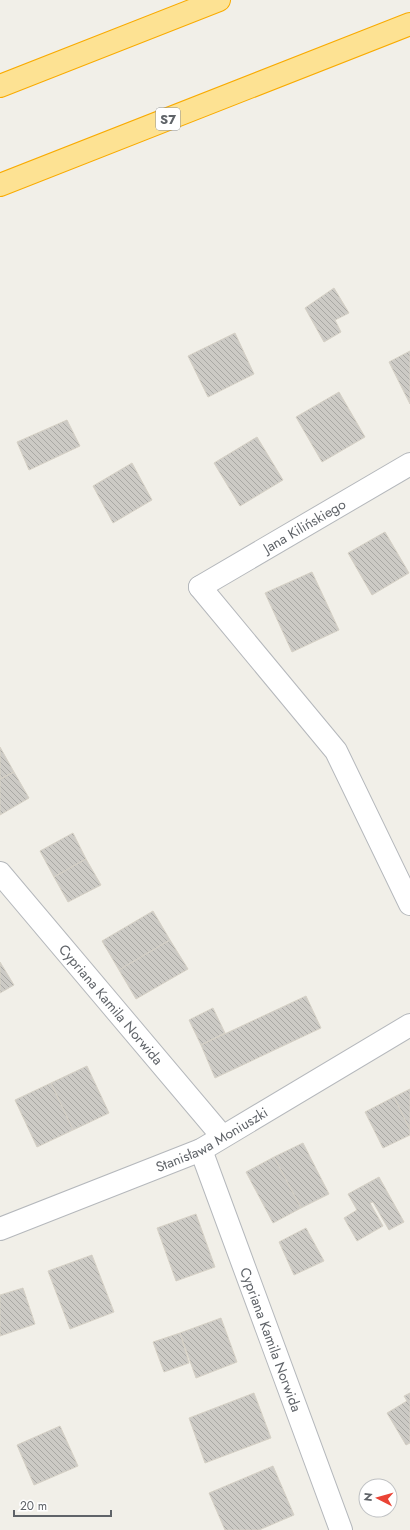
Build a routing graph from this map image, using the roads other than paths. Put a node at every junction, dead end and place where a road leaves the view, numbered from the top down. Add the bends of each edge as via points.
1 (219, 0) edge
2 (410, 24) edge
3 (0, 86) edge
4 (0, 185) edge
5 (410, 464) edge
6 (0, 873) edge
7 (410, 904) edge
8 (410, 1025) edge
9 (222, 1136) junction
10 (201, 1150) junction
11 (0, 1228) edge
12 (341, 1530) edge

1 - 3 highway
2 - 4 highway, S7
5 - 7 street, Jana Kilińskiego via 200,587 336,751
6 - 9 street, Cypriana Kamila Norwida
8 - 9 street, Stanisława Moniuszki
9 - 10 street, Stanisława Moniuszki
10 - 11 street, Stanisława Moniuszki
10 - 12 street, Cypriana Kamila Norwida

